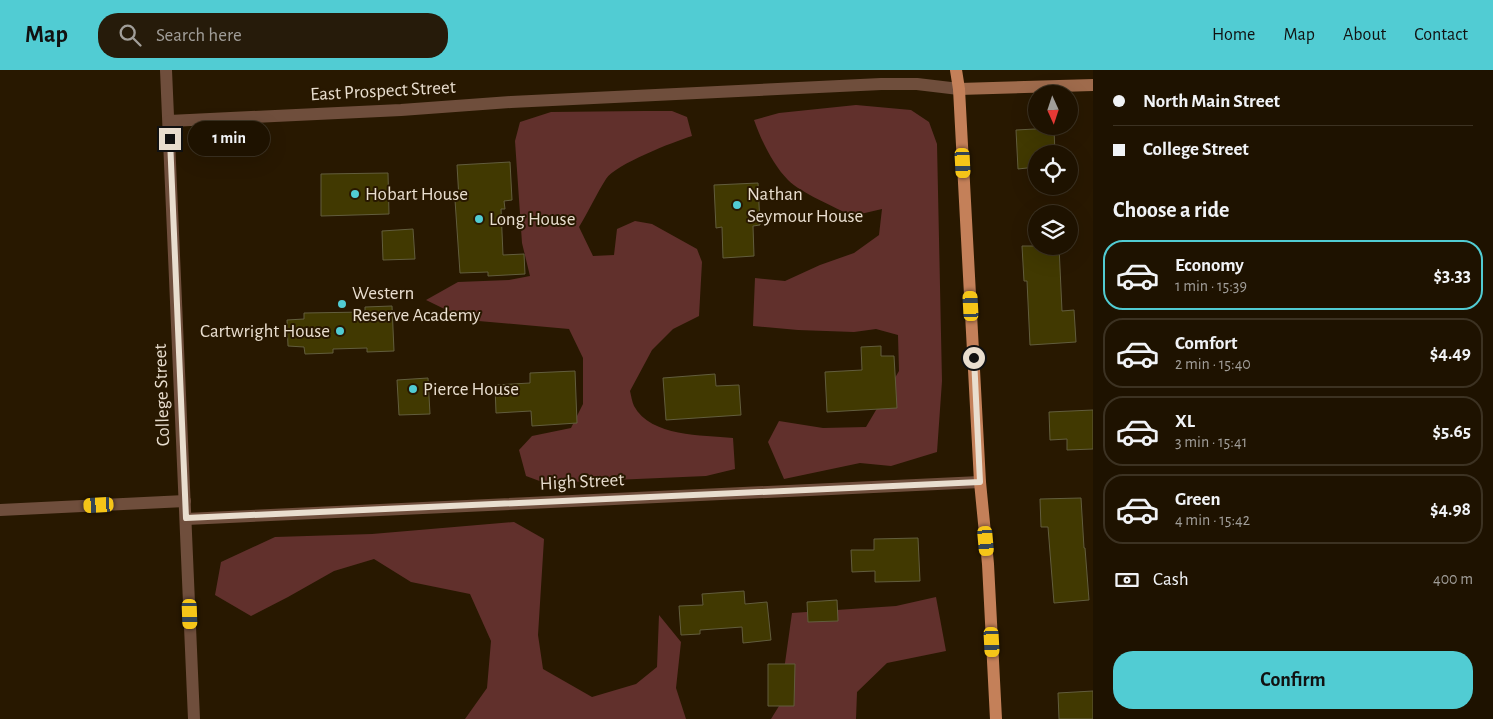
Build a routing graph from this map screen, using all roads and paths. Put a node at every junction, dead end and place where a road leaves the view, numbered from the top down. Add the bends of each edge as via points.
1 (166, 70) edge
2 (956, 70) edge
3 (1093, 85) edge
4 (959, 89) junction
5 (169, 121) junction
6 (980, 482) junction
7 (186, 501) junction
8 (0, 510) edge
9 (186, 518) junction
10 (194, 719) edge
11 (996, 719) edge

1 - 5 street, College Street
2 - 4 main road
3 - 4 street
4 - 5 street, East Prospect Street via 880,84
4 - 6 main road
5 - 7 street, College Street
6 - 9 street, High Street
6 - 11 main road
7 - 8 street
7 - 9 street, College Street
9 - 10 street, College Street

